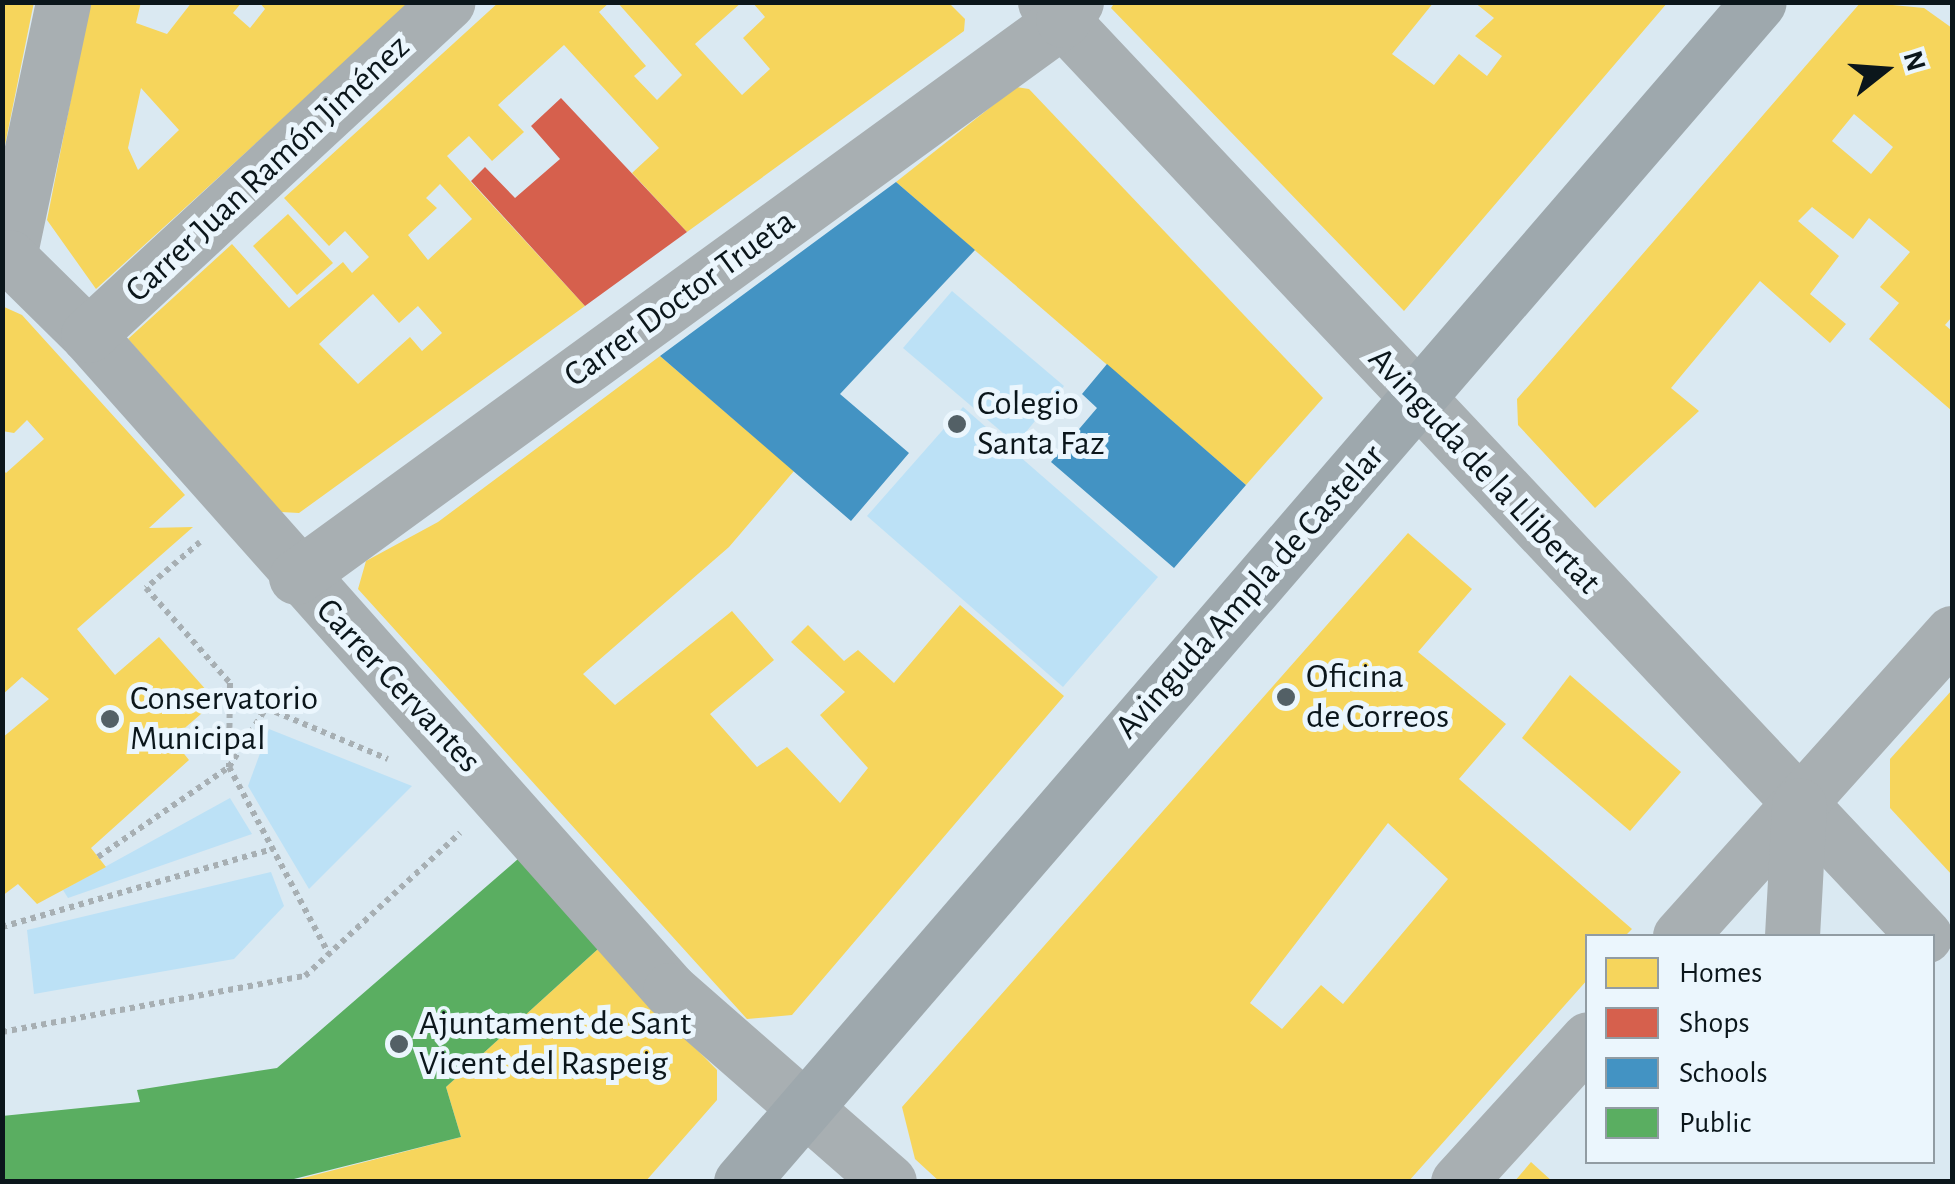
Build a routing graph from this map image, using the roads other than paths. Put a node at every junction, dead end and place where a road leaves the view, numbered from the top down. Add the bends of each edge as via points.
1 (63, 2) edge
2 (448, 2) edge
3 (1759, 2) edge
4 (1061, 8) edge
5 (6, 257) edge
6 (88, 334) junction
7 (1418, 403) junction
8 (296, 577) junction
9 (1952, 633) edge
10 (1799, 805) junction
11 (1682, 934) edge
12 (1792, 934) edge
13 (1923, 934) edge
14 (1585, 1042) edge
15 (804, 1109) junction
16 (741, 1182) edge
17 (889, 1182) edge
18 (1458, 1182) edge

1 - 5 street
2 - 6 street, Carrer Juan Ramón Jiménez
3 - 7 main road, Avinguda Ampla de Castelar
4 - 7 street, Avinguda de la Llibertat
4 - 8 street, Carrer Doctor Trueta
5 - 6 street, Carrer Cervantes
6 - 8 street, Carrer Cervantes
7 - 10 street, Avinguda de la Llibertat
7 - 15 main road, Avinguda Ampla de Castelar via 1196,649
8 - 15 street, Carrer Cervantes via 670,990
9 - 10 street
10 - 11 street
10 - 12 street
10 - 13 street, Avinguda de la Llibertat
14 - 18 street
15 - 16 main road, Avinguda Ampla de Castelar
15 - 17 street, Carrer Cervantes

